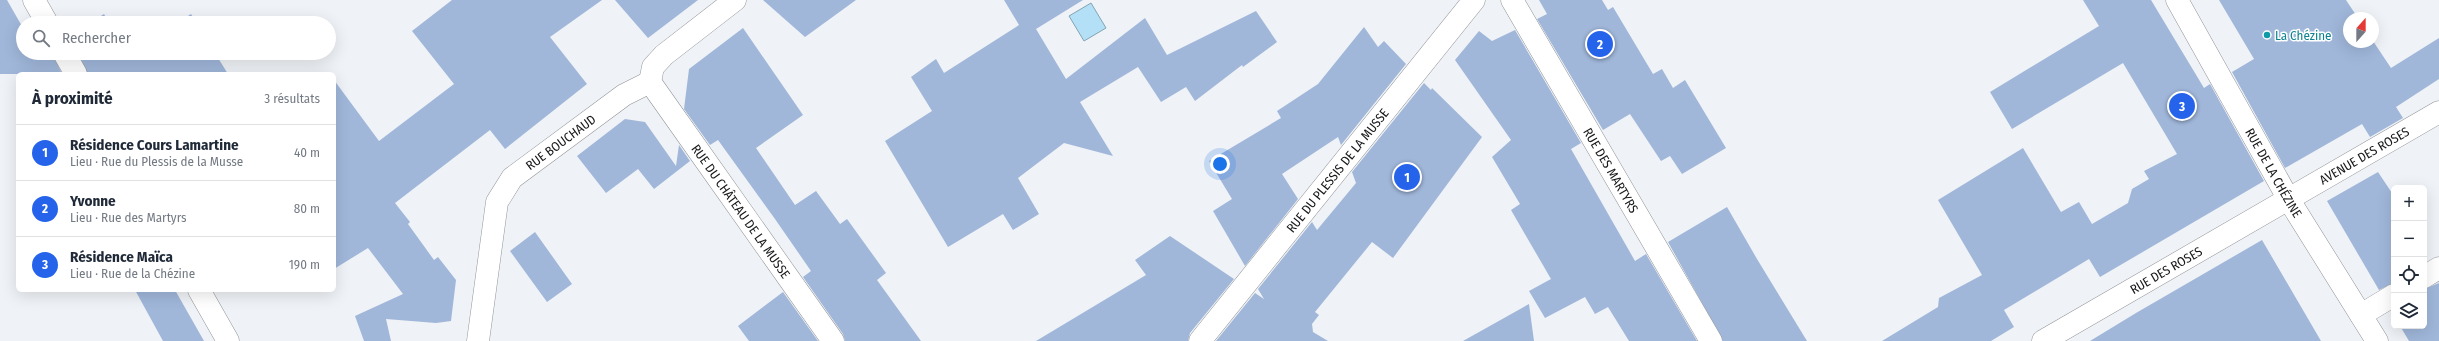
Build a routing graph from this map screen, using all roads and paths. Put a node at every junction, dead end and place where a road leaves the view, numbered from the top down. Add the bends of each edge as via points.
1 (34, 0) edge
2 (735, 0) edge
3 (1474, 0) edge
4 (1512, 0) edge
5 (2177, 0) edge
6 (43, 16) edge
7 (68, 60) edge
8 (75, 72) edge
9 (650, 82) junction
10 (2439, 112) edge
11 (2289, 200) junction
12 (2439, 268) edge
13 (2427, 276) edge
14 (200, 292) edge
15 (2391, 298) edge
16 (2361, 315) junction
17 (228, 341) edge
18 (478, 341) edge
19 (833, 341) edge
20 (1200, 341) edge
21 (1711, 341) edge
22 (2043, 341) edge
23 (2377, 341) edge

1 - 6 street
2 - 9 street via 664,55 653,68
3 - 20 street, RUE DU PLESSIS DE LA MUSSE
4 - 21 street, RUE DES MARTYRS
5 - 11 street, RUE DE LA CHÉZINE
7 - 8 street
9 - 18 street, RUE BOUCHAUD via 624,95 512,178 497,202
9 - 19 street, RUE DU CHÂTEAU DE LA MUSSE
10 - 11 street, AVENUE DES ROSES
11 - 16 street, RUE DE LA CHÉZINE
11 - 22 street, RUE DES ROSES
12 - 13 street
14 - 17 street
15 - 16 street
16 - 23 street, RUE DE LA CHÉZINE

